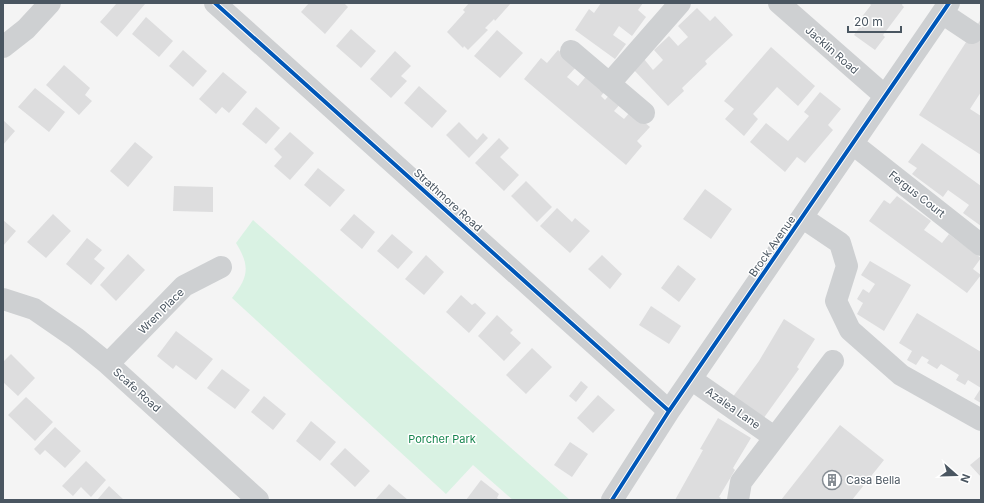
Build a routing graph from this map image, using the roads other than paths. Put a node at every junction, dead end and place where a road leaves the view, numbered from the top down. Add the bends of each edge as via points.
1 (50, 3) edge
2 (215, 3) edge
3 (680, 3) edge
4 (779, 3) edge
5 (945, 8) edge
6 (972, 34) dead end
7 (3, 47) edge
8 (571, 51) dead end
9 (609, 84) junction
10 (885, 96) junction
11 (644, 113) dead end
12 (853, 144) junction
13 (803, 218) junction
14 (981, 245) edge
15 (221, 267) dead end
16 (3, 299) edge
17 (833, 361) dead end
18 (108, 364) junction
19 (691, 379) junction
20 (669, 410) junction
21 (981, 420) edge
22 (774, 437) junction
23 (258, 500) edge
24 (612, 500) edge
25 (738, 500) edge

1 - 7 street via 26,29
2 - 20 street, Strathmore Road
3 - 9 street
4 - 10 street, Jacklin Road
5 - 6 street
5 - 10 street, Brock Avenue
8 - 9 street
9 - 11 street
10 - 12 street, Brock Avenue
12 - 13 street, Brock Avenue
12 - 14 street, Fergus Court
13 - 19 street, Brock Avenue
13 - 21 street via 840,243 847,266 836,301 850,330 901,375
15 - 18 street, Wren Place via 184,286
16 - 18 street, Scafe Road via 34,309
17 - 22 street
18 - 23 street, Scafe Road
19 - 20 street, Brock Avenue
19 - 22 street, Azalea Lane
20 - 24 street, Brock Avenue
22 - 25 street via 741,482

